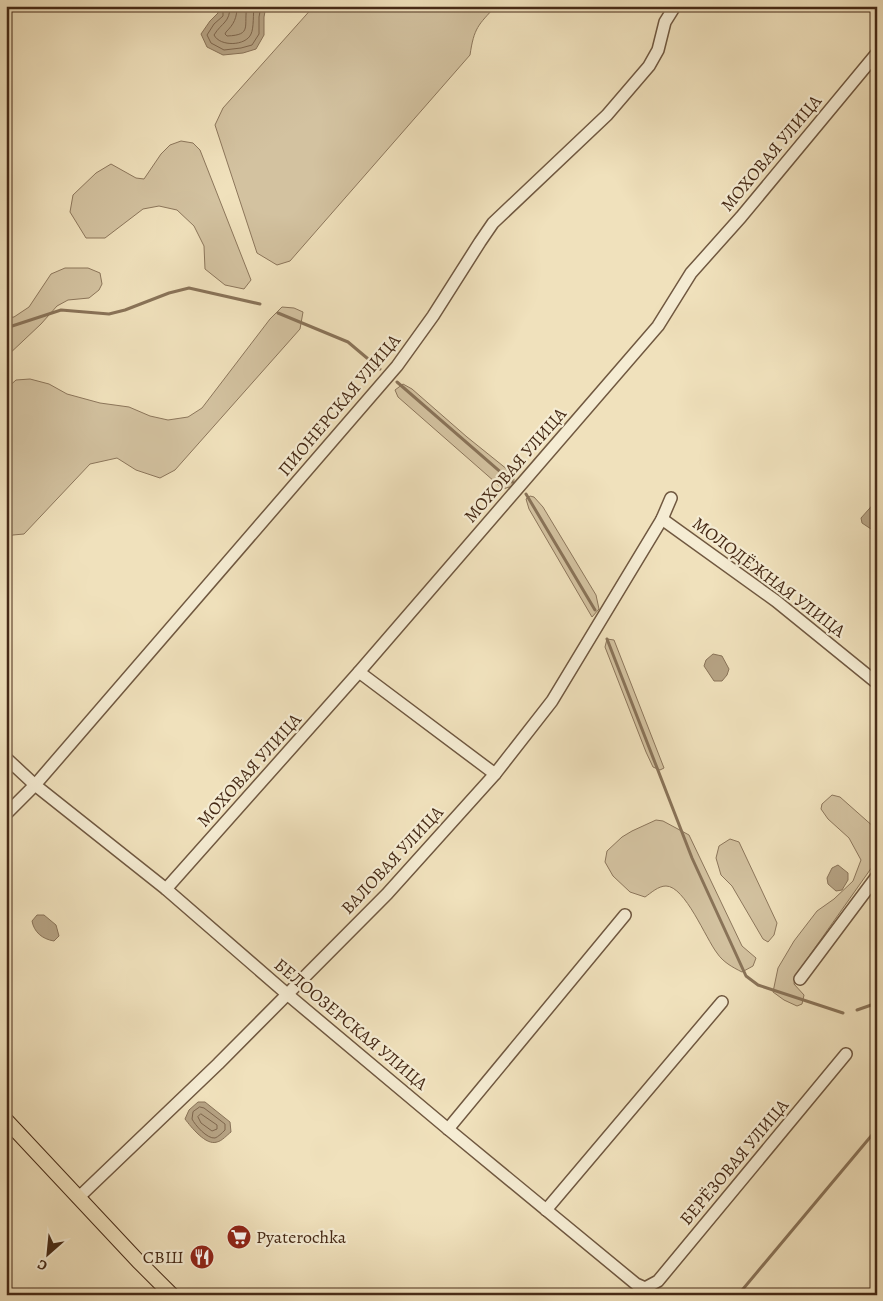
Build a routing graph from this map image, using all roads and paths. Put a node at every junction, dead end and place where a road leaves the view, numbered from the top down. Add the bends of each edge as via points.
1 (675, 6) edge
2 (877, 53) edge
3 (671, 498) dead end
4 (662, 519) junction
5 (359, 672) junction
6 (877, 683) edge
7 (6, 758) edge
8 (495, 774) junction
9 (35, 785) junction
10 (6, 814) edge
11 (877, 876) edge
12 (166, 889) junction
13 (625, 915) dead end
14 (800, 980) dead end
15 (287, 994) junction
16 (722, 1002) dead end
17 (846, 1054) dead end
18 (6, 1120) edge
19 (448, 1129) junction
20 (78, 1198) junction
21 (546, 1210) junction
22 (645, 1288) joint
23 (172, 1295) edge

1 - 9 street, ПИОНЕРСКАЯ УЛИЦА via 665,22 658,50 649,66 607,115 494,223 397,366
2 - 5 street, МОХОВАЯ УЛИЦА via 691,273 658,326
3 - 4 street, ВАЛОВАЯ УЛИЦА
4 - 6 street, МОЛОДЁЖНАЯ УЛИЦА via 776,601
4 - 8 street, ВАЛОВАЯ УЛИЦА via 552,701
5 - 8 street
5 - 12 street, МОХОВАЯ УЛИЦА
7 - 9 street, БЕЛООЗЕРСКАЯ УЛИЦА
8 - 15 street, ВАЛОВАЯ УЛИЦА via 387,894
9 - 10 street, ПИОНЕРСКАЯ УЛИЦА
9 - 12 street, БЕЛООЗЕРСКАЯ УЛИЦА
11 - 14 street
12 - 15 street, БЕЛООЗЕРСКАЯ УЛИЦА
13 - 19 street
15 - 19 street, БЕЛООЗЕРСКАЯ УЛИЦА
15 - 20 street, ВАЛОВАЯ УЛИЦА
16 - 21 street
17 - 22 street, БЕРЁЗОВАЯ УЛИЦА via 658,1281
18 - 20 main road
19 - 21 street, БЕЛООЗЕРСКАЯ УЛИЦА
20 - 23 main road
21 - 22 street, БЕЛООЗЕРСКАЯ УЛИЦА

